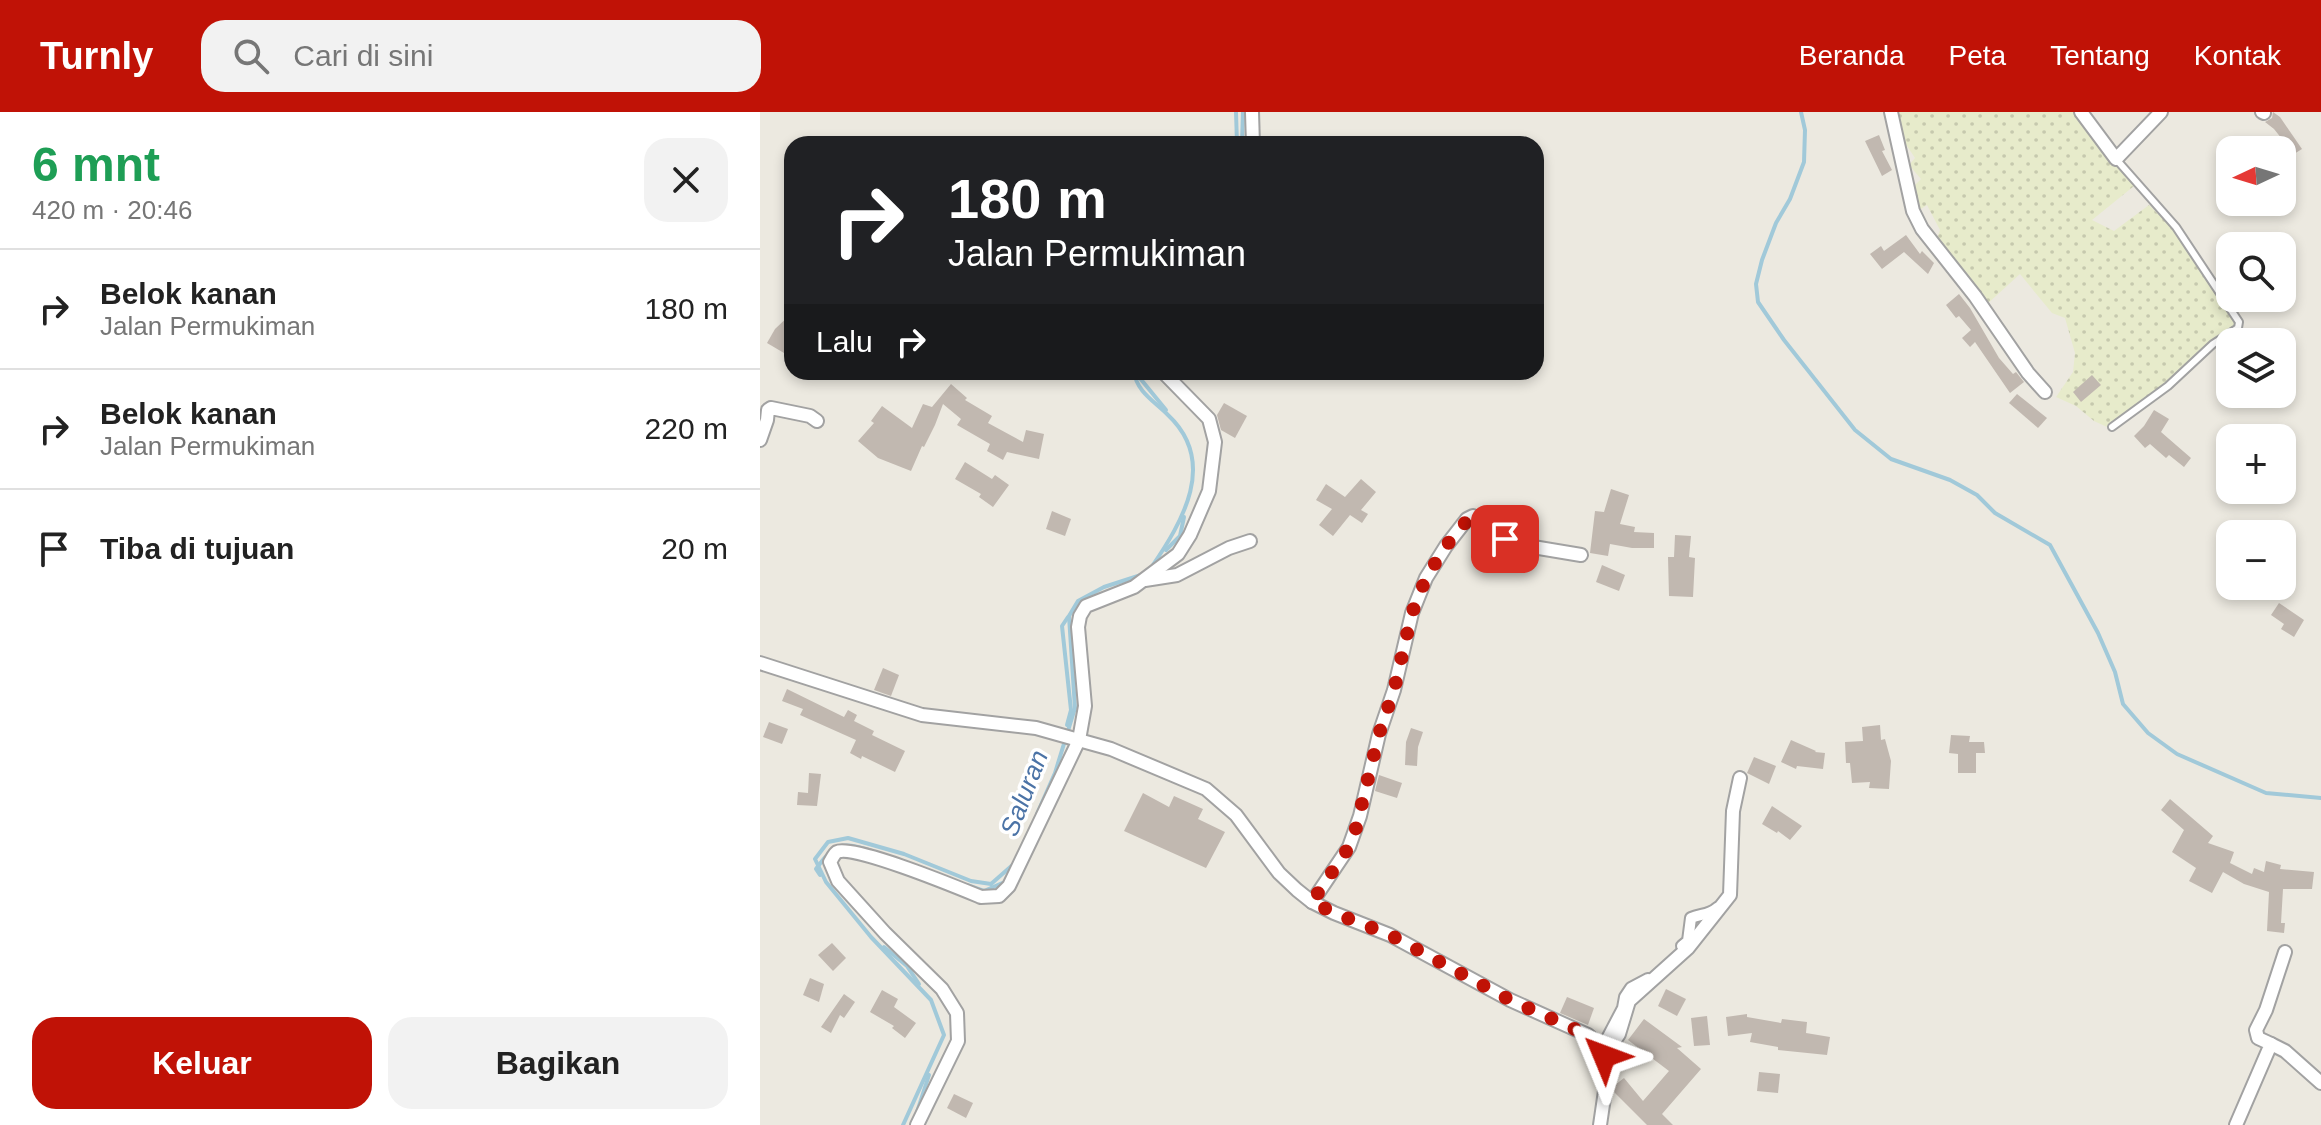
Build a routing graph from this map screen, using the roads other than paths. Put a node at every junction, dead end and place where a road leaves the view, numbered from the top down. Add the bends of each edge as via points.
1 (1252, 112) edge
2 (1891, 112) edge
3 (2081, 112) edge
4 (2161, 112) edge
5 (1253, 136) edge
6 (2116, 159) junction
7 (1171, 380) edge
8 (2045, 392) dead end
9 (817, 421) dead end
10 (2112, 427) dead end
11 (760, 440) edge
12 (1250, 541) dead end
13 (1581, 555) dead end
14 (1145, 580) junction
15 (760, 663) edge
16 (1077, 739) junction
17 (1737, 777) dead end
18 (1312, 902) junction
19 (2285, 952) dead end
20 (2269, 1045) junction
21 (1603, 1052) junction
22 (2321, 1085) edge
23 (917, 1125) edge
24 (1600, 1125) edge
25 (2229, 1125) edge
26 (2236, 1125) edge

1 - 5 street
2 - 8 street via 1913,211 1922,229
3 - 6 street
4 - 6 street
6 - 10 lane via 2176,227 2239,322 2168,386
7 - 14 street via 1209,419 1214,460 1209,491 1190,535 1178,554
9 - 11 street via 771,408
12 - 14 street via 1177,575
13 - 18 street via 1499,538 1473,516 1446,546 1412,613 1349,847
14 - 16 street via 1086,606 1080,616 1085,706
15 - 16 street via 922,715 1036,728
16 - 18 street via 1206,789 1236,815 1279,873
16 - 23 street via 1009,886 999,896 981,897 861,853 839,851 830,862 838,881 942,989 957,1013 958,1041
17 - 21 street via 1730,895 1688,948 1629,1001 1619,1034
18 - 21 street via 1390,935 1588,1035
19 - 20 street via 2256,1030
20 - 22 street via 2285,1051
20 - 25 street
20 - 26 street
21 - 24 street via 1606,1084

